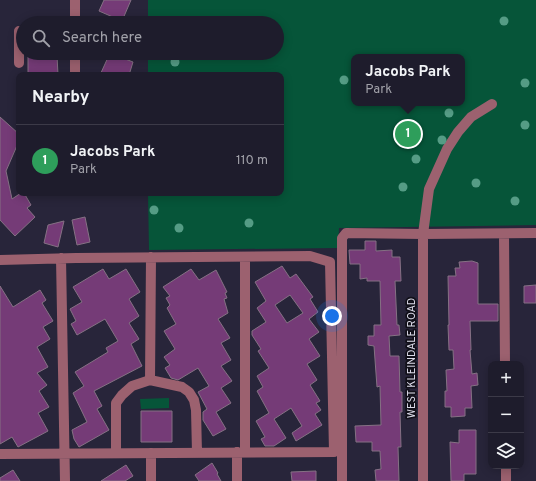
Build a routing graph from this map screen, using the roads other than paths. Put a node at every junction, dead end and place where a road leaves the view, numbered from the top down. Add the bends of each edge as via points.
1 (75, 0) edge
2 (75, 16) edge
3 (19, 60) edge
4 (75, 60) edge
5 (19, 63) dead end
6 (75, 72) edge
7 (492, 104) dead end
8 (536, 233) edge
9 (423, 234) junction
10 (504, 234) junction
11 (151, 257) junction
12 (245, 257) junction
13 (61, 258) junction
14 (0, 260) edge
15 (505, 361) edge
16 (150, 380) junction
17 (241, 452) junction
18 (116, 453) junction
19 (151, 453) junction
20 (197, 453) junction
21 (0, 454) edge
22 (65, 454) junction
23 (506, 469) edge
24 (65, 481) edge
25 (151, 481) edge
26 (237, 481) edge
27 (342, 481) edge
28 (423, 481) edge
29 (506, 481) edge

1 - 2 street
3 - 5 street
4 - 6 street
7 - 9 street, WEST KLEINDALE ROAD via 471,117 447,149 429,190
8 - 10 street
9 - 10 street
9 - 27 street via 346,233 342,238
9 - 28 street, WEST KLEINDALE ROAD
10 - 15 street
11 - 12 street
11 - 13 street
11 - 16 street
12 - 17 street
12 - 17 street via 310,256 330,262 334,452
13 - 14 street
13 - 22 street
16 - 18 street via 132,386 116,402
16 - 20 street via 182,387 190,392 196,410
17 - 20 street
17 - 26 street
18 - 19 street
18 - 22 street
19 - 20 street
19 - 25 street
21 - 22 street
22 - 24 street
23 - 29 street

